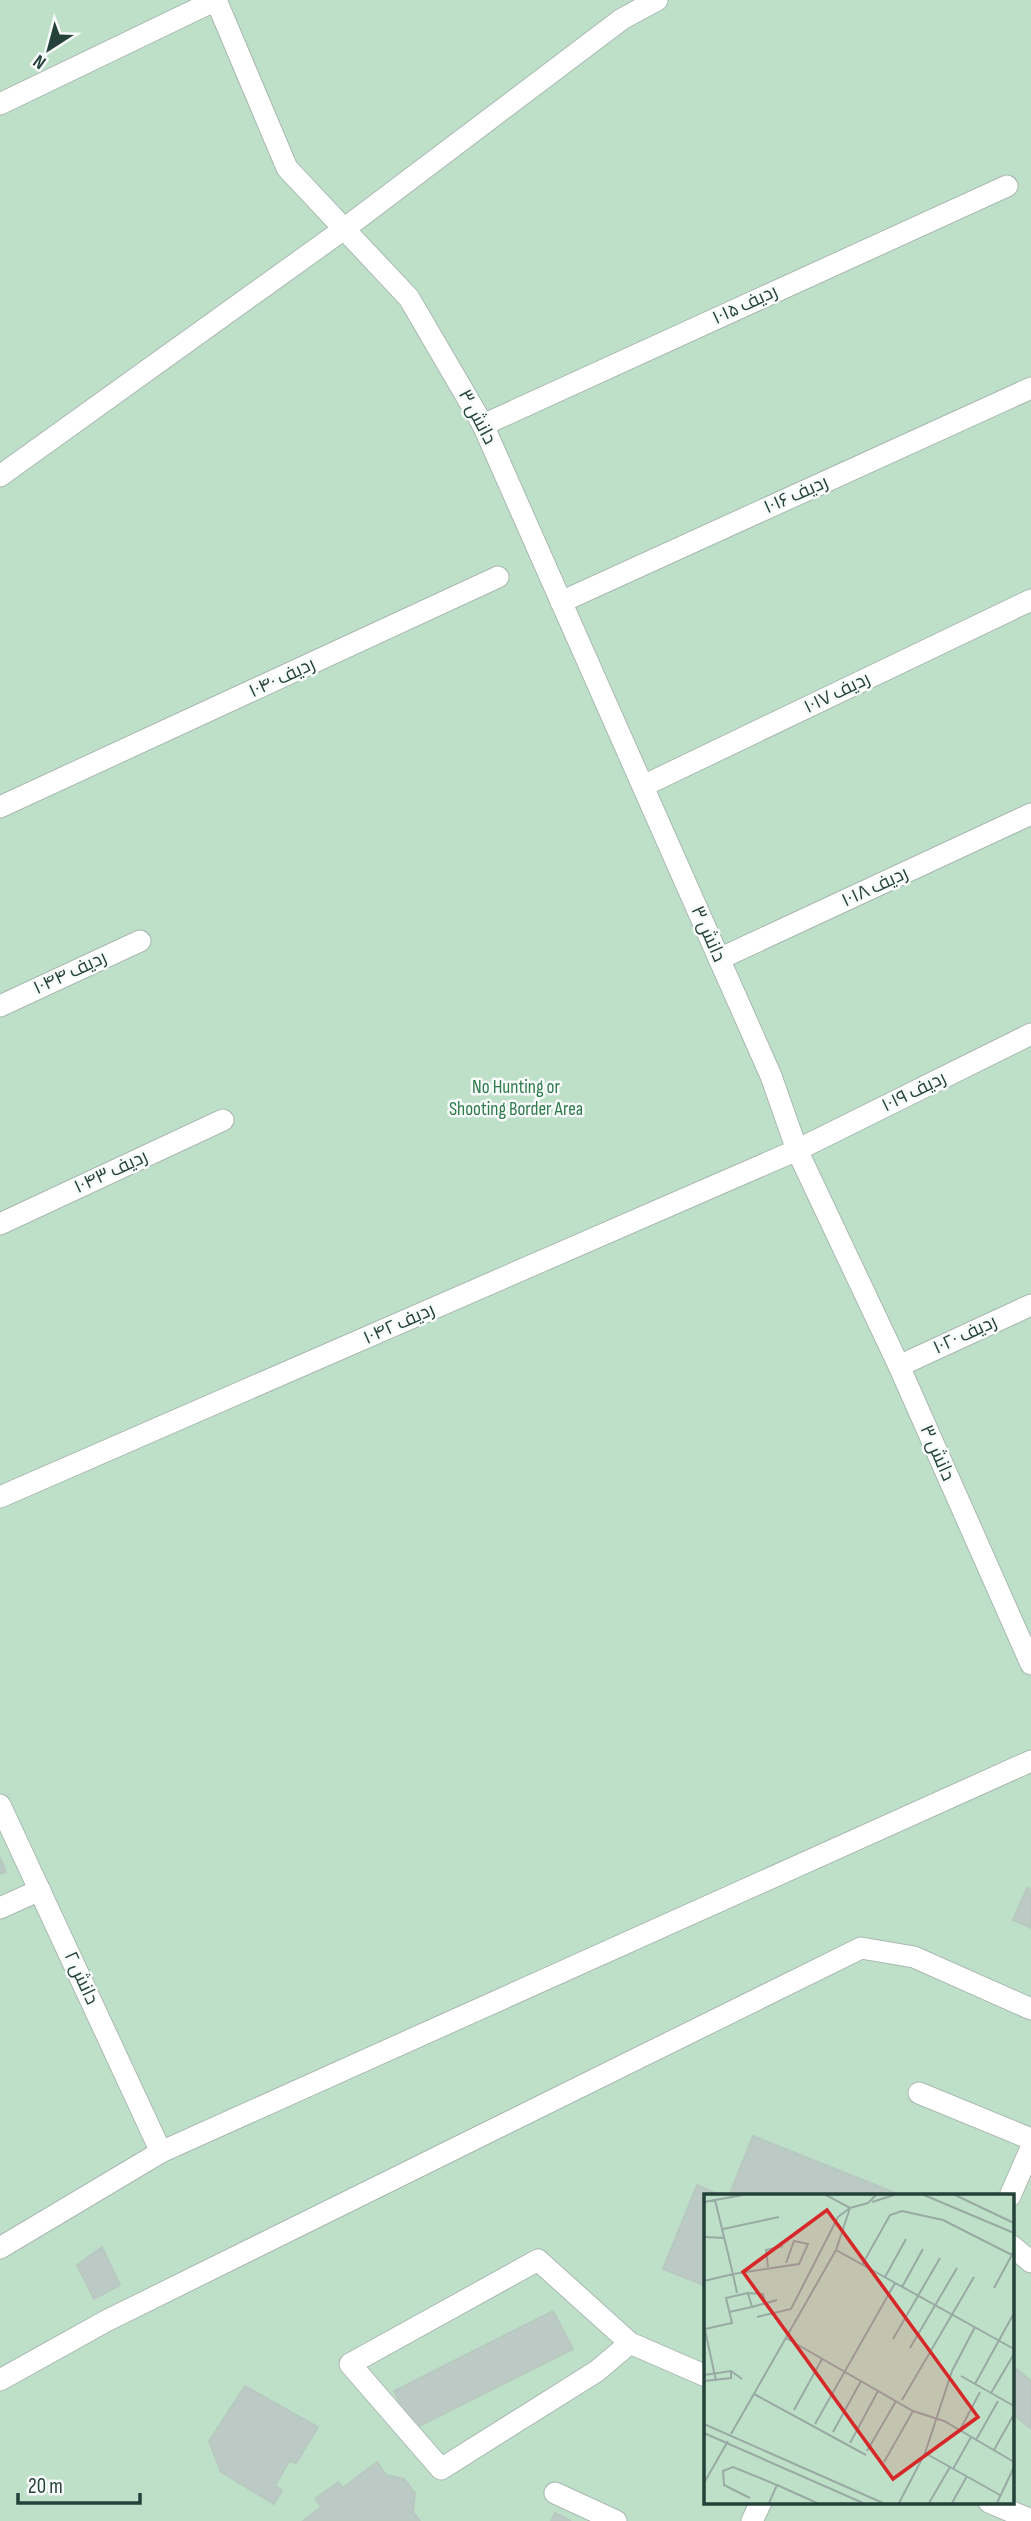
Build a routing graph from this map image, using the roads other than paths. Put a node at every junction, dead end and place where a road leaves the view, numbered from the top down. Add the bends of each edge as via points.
1 (216, 0) edge
2 (657, 0) edge
3 (618, 9) edge
4 (0, 104) edge
5 (1007, 186) dead end
6 (344, 229) junction
7 (1031, 388) edge
8 (483, 425) junction
9 (0, 476) edge
10 (498, 577) dead end
11 (1031, 600) edge
12 (561, 601) junction
13 (643, 786) junction
14 (0, 807) edge
15 (1031, 814) edge
16 (140, 941) dead end
17 (719, 959) junction
18 (0, 1006) edge
19 (1031, 1034) edge
20 (223, 1120) dead end
21 (797, 1150) junction
22 (0, 1224) edge
23 (1031, 1305) edge
24 (899, 1366) junction
25 (0, 1497) edge
26 (1031, 1664) edge
27 (1031, 1761) edge
28 (0, 1805) edge
29 (40, 1891) junction
30 (0, 1908) edge
31 (1031, 2008) edge
32 (919, 2093) dead end
33 (1031, 2139) edge
34 (1031, 2148) edge
35 (161, 2152) junction
36 (1011, 2194) edge
37 (0, 2248) edge
38 (1014, 2248) edge
39 (1031, 2262) edge
40 (630, 2343) junction
41 (704, 2376) edge
42 (0, 2380) edge
43 (555, 2493) dead end
44 (760, 2504) edge
45 (994, 2504) edge
46 (1031, 2520) edge
47 (617, 2521) edge
48 (752, 2521) edge

1 - 4 street
1 - 6 street, دانش ۳ via 287,168
2 - 3 street
3 - 6 street
5 - 8 street, ردیف ۱۰۱۵
6 - 8 street, دانش ۳ via 409,298
6 - 9 street
7 - 12 street, ردیف ۱۰۱۶
8 - 12 street, دانش ۳
10 - 14 street, ردیف ۱۰۴۰
11 - 13 street, ردیف ۱۰۱۷
12 - 13 street, دانش ۳
13 - 17 street, دانش ۳
15 - 17 street, ردیف ۱۰۱۸
16 - 18 street, ردیف ۱۰۴۴
17 - 21 street, دانش ۳ via 771,1076
19 - 21 street, ردیف ۱۰۱۹
20 - 22 street, ردیف ۱۰۴۳
21 - 24 street, دانش ۳
21 - 25 street, ردیف ۱۰۴۲
23 - 24 street, ردیف ۱۰۲۰
24 - 26 street, دانش ۳
27 - 35 street
28 - 29 street, دانش ۲
29 - 30 street
29 - 35 street, دانش ۲
31 - 42 street via 914,1957 861,1948 106,2321
32 - 33 street
34 - 36 street
35 - 37 street
38 - 39 street
40 - 40 street via 597,2371 442,2469 350,2364 538,2260
40 - 41 street
43 - 47 street
44 - 48 street
45 - 46 street

